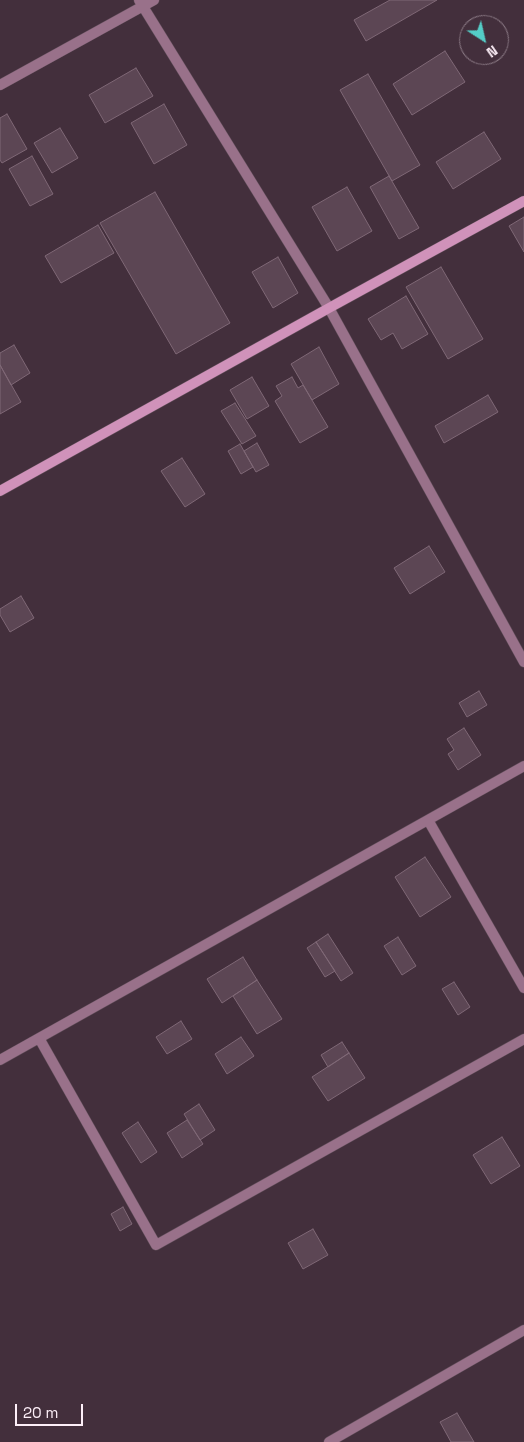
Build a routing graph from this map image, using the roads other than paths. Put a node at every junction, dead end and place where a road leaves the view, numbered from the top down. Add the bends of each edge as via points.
1 (154, 0) edge
2 (141, 3) edge
3 (0, 85) edge
4 (524, 202) edge
5 (329, 308) junction
6 (0, 491) edge
7 (524, 662) edge
8 (524, 766) edge
9 (428, 820) junction
10 (524, 988) edge
11 (39, 1038) junction
12 (524, 1039) edge
13 (0, 1060) edge
14 (524, 1330) edge
15 (329, 1442) edge

1 - 2 street
2 - 3 street
2 - 5 street
4 - 5 street
5 - 6 street
5 - 7 street
8 - 9 street
9 - 10 street
9 - 11 street
11 - 12 street via 156,1246
11 - 13 street
14 - 15 street

